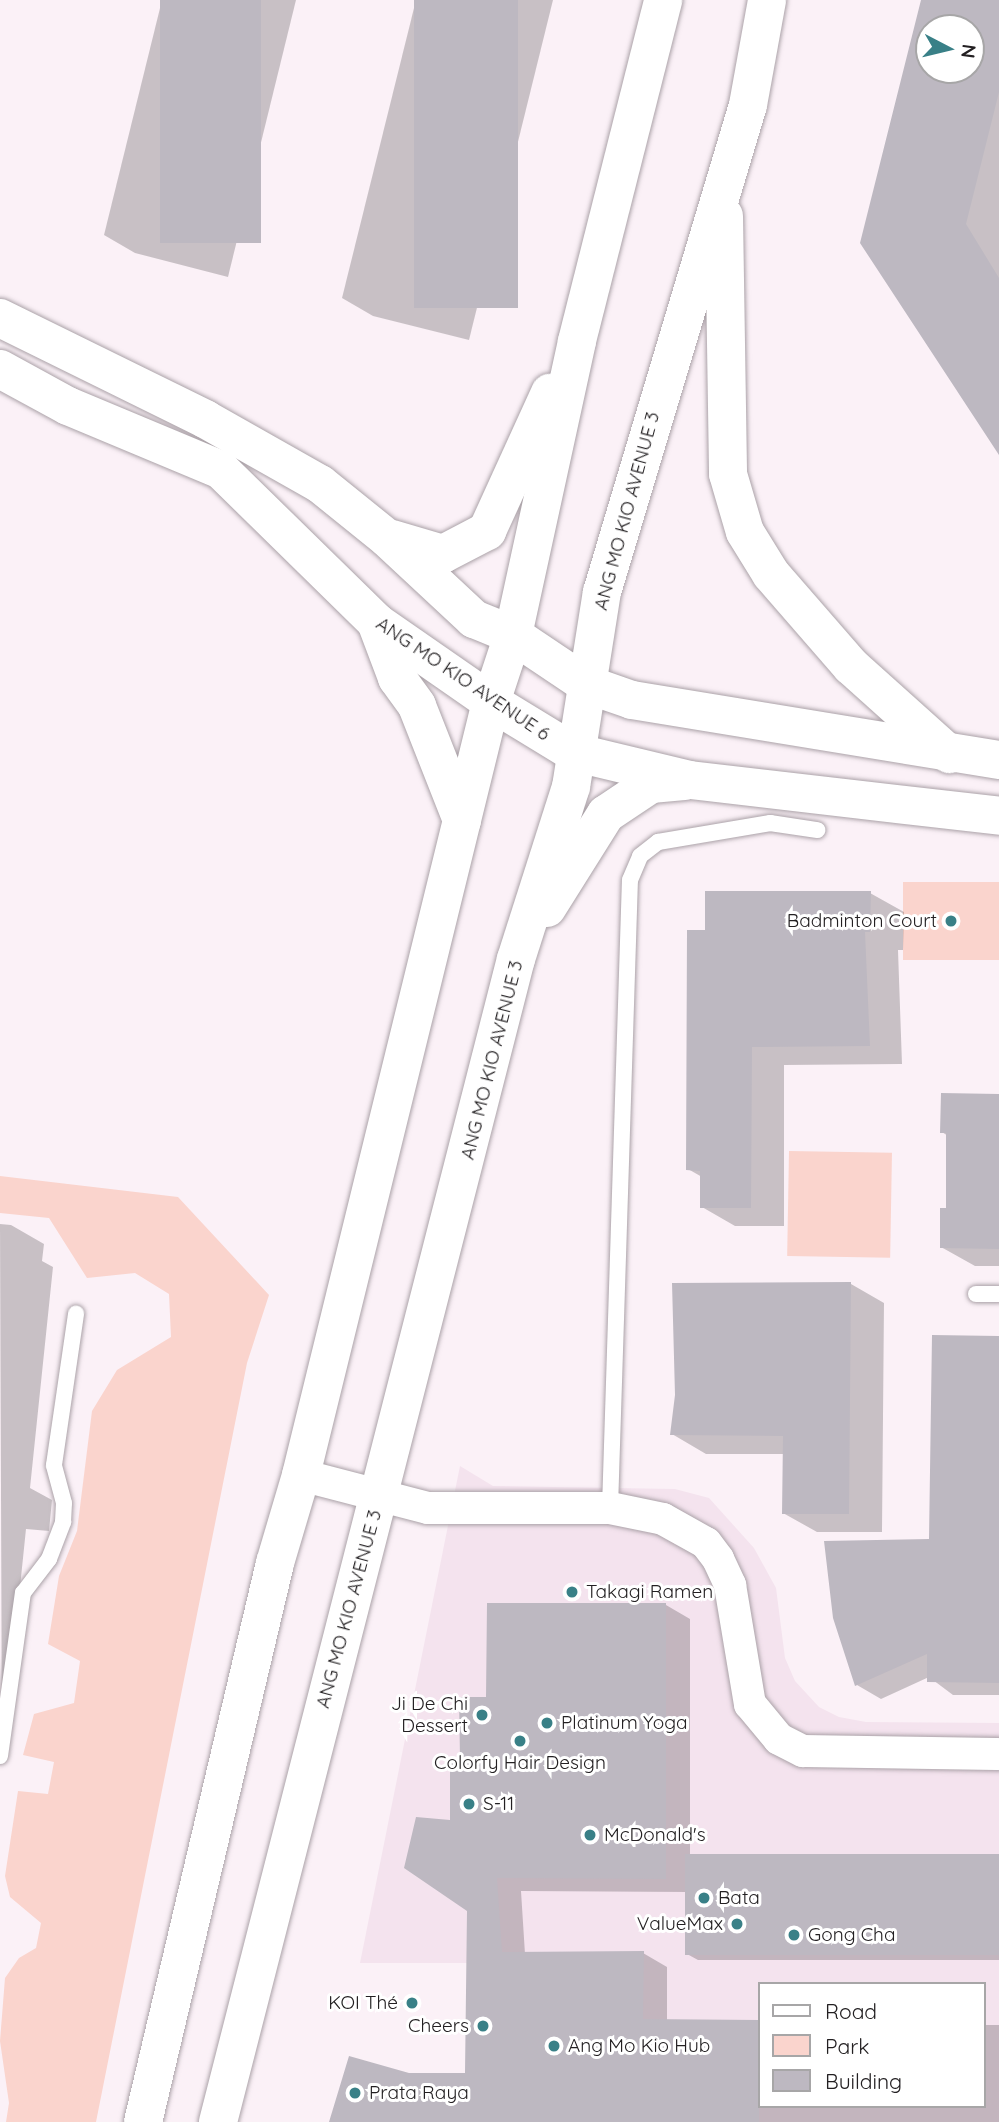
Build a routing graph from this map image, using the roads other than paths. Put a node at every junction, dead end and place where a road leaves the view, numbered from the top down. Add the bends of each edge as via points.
1 (663, 0) edge
2 (767, 0) edge
3 (724, 175) junction
4 (0, 318) edge
5 (577, 341) junction
6 (0, 369) edge
7 (387, 538) junction
8 (376, 622) junction
9 (513, 635) junction
10 (586, 684) junction
11 (491, 702) junction
12 (573, 752) junction
13 (949, 754) junction
14 (999, 760) edge
15 (690, 780) junction
16 (999, 816) edge
17 (462, 820) junction
18 (817, 830) dead end
19 (516, 959) junction
20 (976, 1294) dead end
21 (999, 1294) edge
22 (76, 1314) dead end
23 (301, 1475) junction
24 (380, 1496) junction
25 (610, 1508) junction
26 (999, 1754) edge
27 (0, 1756) edge
28 (143, 2122) edge
29 (218, 2122) edge

1 - 5 main road
2 - 3 main road, ANG MO KIO AVENUE 3 via 748,105
3 - 10 main road, ANG MO KIO AVENUE 3 via 602,592
3 - 13 main road via 728,474 745,532 771,574 851,666
4 - 7 main road via 205,419 320,484
5 - 7 main road via 487,531 443,554
5 - 9 main road
6 - 8 main road, ANG MO KIO AVENUE 6 via 68,407 221,470
7 - 9 main road via 474,619
8 - 11 main road, ANG MO KIO AVENUE 6
8 - 17 main road via 397,678 417,706
9 - 10 main road
9 - 11 main road
10 - 12 main road, ANG MO KIO AVENUE 3
10 - 13 main road via 632,700
11 - 12 main road, ANG MO KIO AVENUE 6
11 - 17 main road
12 - 15 main road, ANG MO KIO AVENUE 6
12 - 19 main road, ANG MO KIO AVENUE 3 via 571,787
13 - 14 main road
15 - 16 main road, ANG MO KIO AVENUE 6
15 - 19 main road via 651,785 606,814
17 - 23 main road
18 - 25 lane via 770,823 659,842 640,856 630,880
19 - 24 main road, ANG MO KIO AVENUE 3
20 - 21 lane
22 - 27 lane via 54,1465 64,1503 63,1522 49,1559 23,1593
23 - 24 street
23 - 28 main road via 275,1563
24 - 25 street via 428,1508
24 - 29 main road, ANG MO KIO AVENUE 3
25 - 26 street via 663,1519 706,1543 718,1559 730,1585 750,1704 779,1739 803,1751

